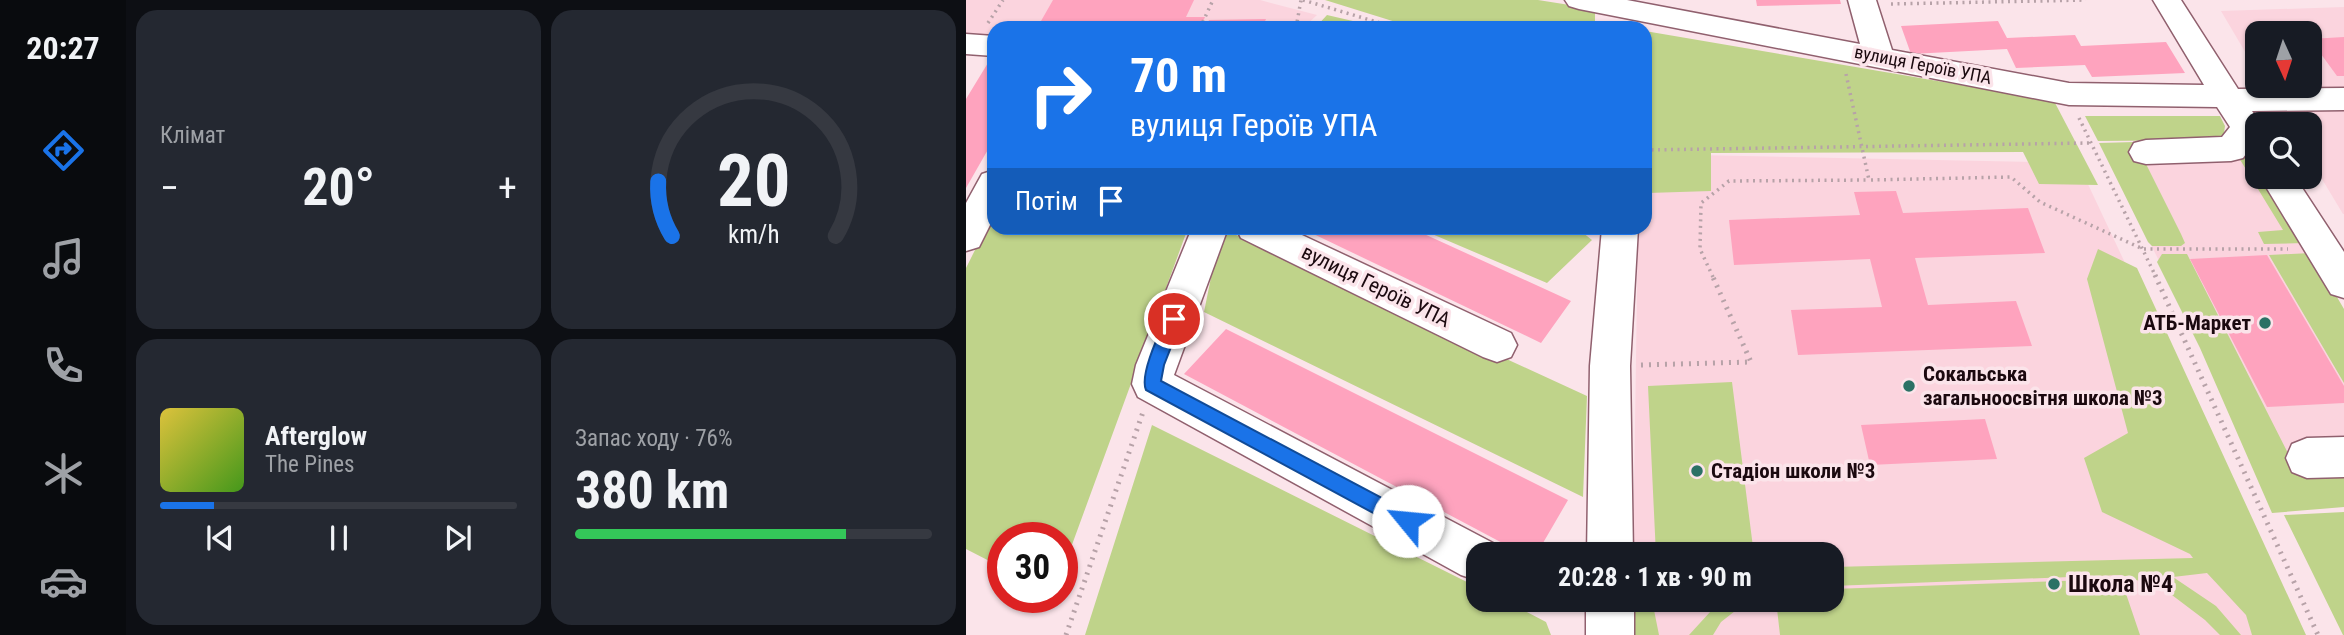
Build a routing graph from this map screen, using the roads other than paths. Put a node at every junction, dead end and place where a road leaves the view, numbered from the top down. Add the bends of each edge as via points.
1 (1579, 0) edge
2 (2167, 0) edge
3 (1863, 2) edge
4 (1623, 19) edge
5 (1652, 23) edge
6 (966, 44) edge
7 (987, 46) edge
8 (1879, 56) junction
9 (2227, 98) junction
10 (2344, 99) edge
11 (2245, 127) edge
12 (2245, 142) edge
13 (2146, 152) dead end
14 (2284, 189) edge
15 (987, 196) edge
16 (1207, 235) edge
17 (1269, 235) edge
18 (1619, 235) edge
19 (966, 237) edge
20 (2343, 280) edge
21 (1497, 345) dead end
22 (1610, 542) edge
23 (1466, 553) edge
24 (1610, 612) edge
25 (1610, 635) edge

1 - 4 street, вулиця Героїв УПА
2 - 9 street
3 - 8 street
5 - 8 street, вулиця Героїв УПА
6 - 7 street
8 - 9 street, вулиця Героїв УПА via 2069,94
9 - 10 street, вулиця Героїв УПА
9 - 11 street
12 - 13 street via 2231,149
14 - 20 street
15 - 19 street
16 - 23 street via 1152,384
17 - 21 street, вулиця Героїв УПА
18 - 22 street via 1610,366
24 - 25 street

